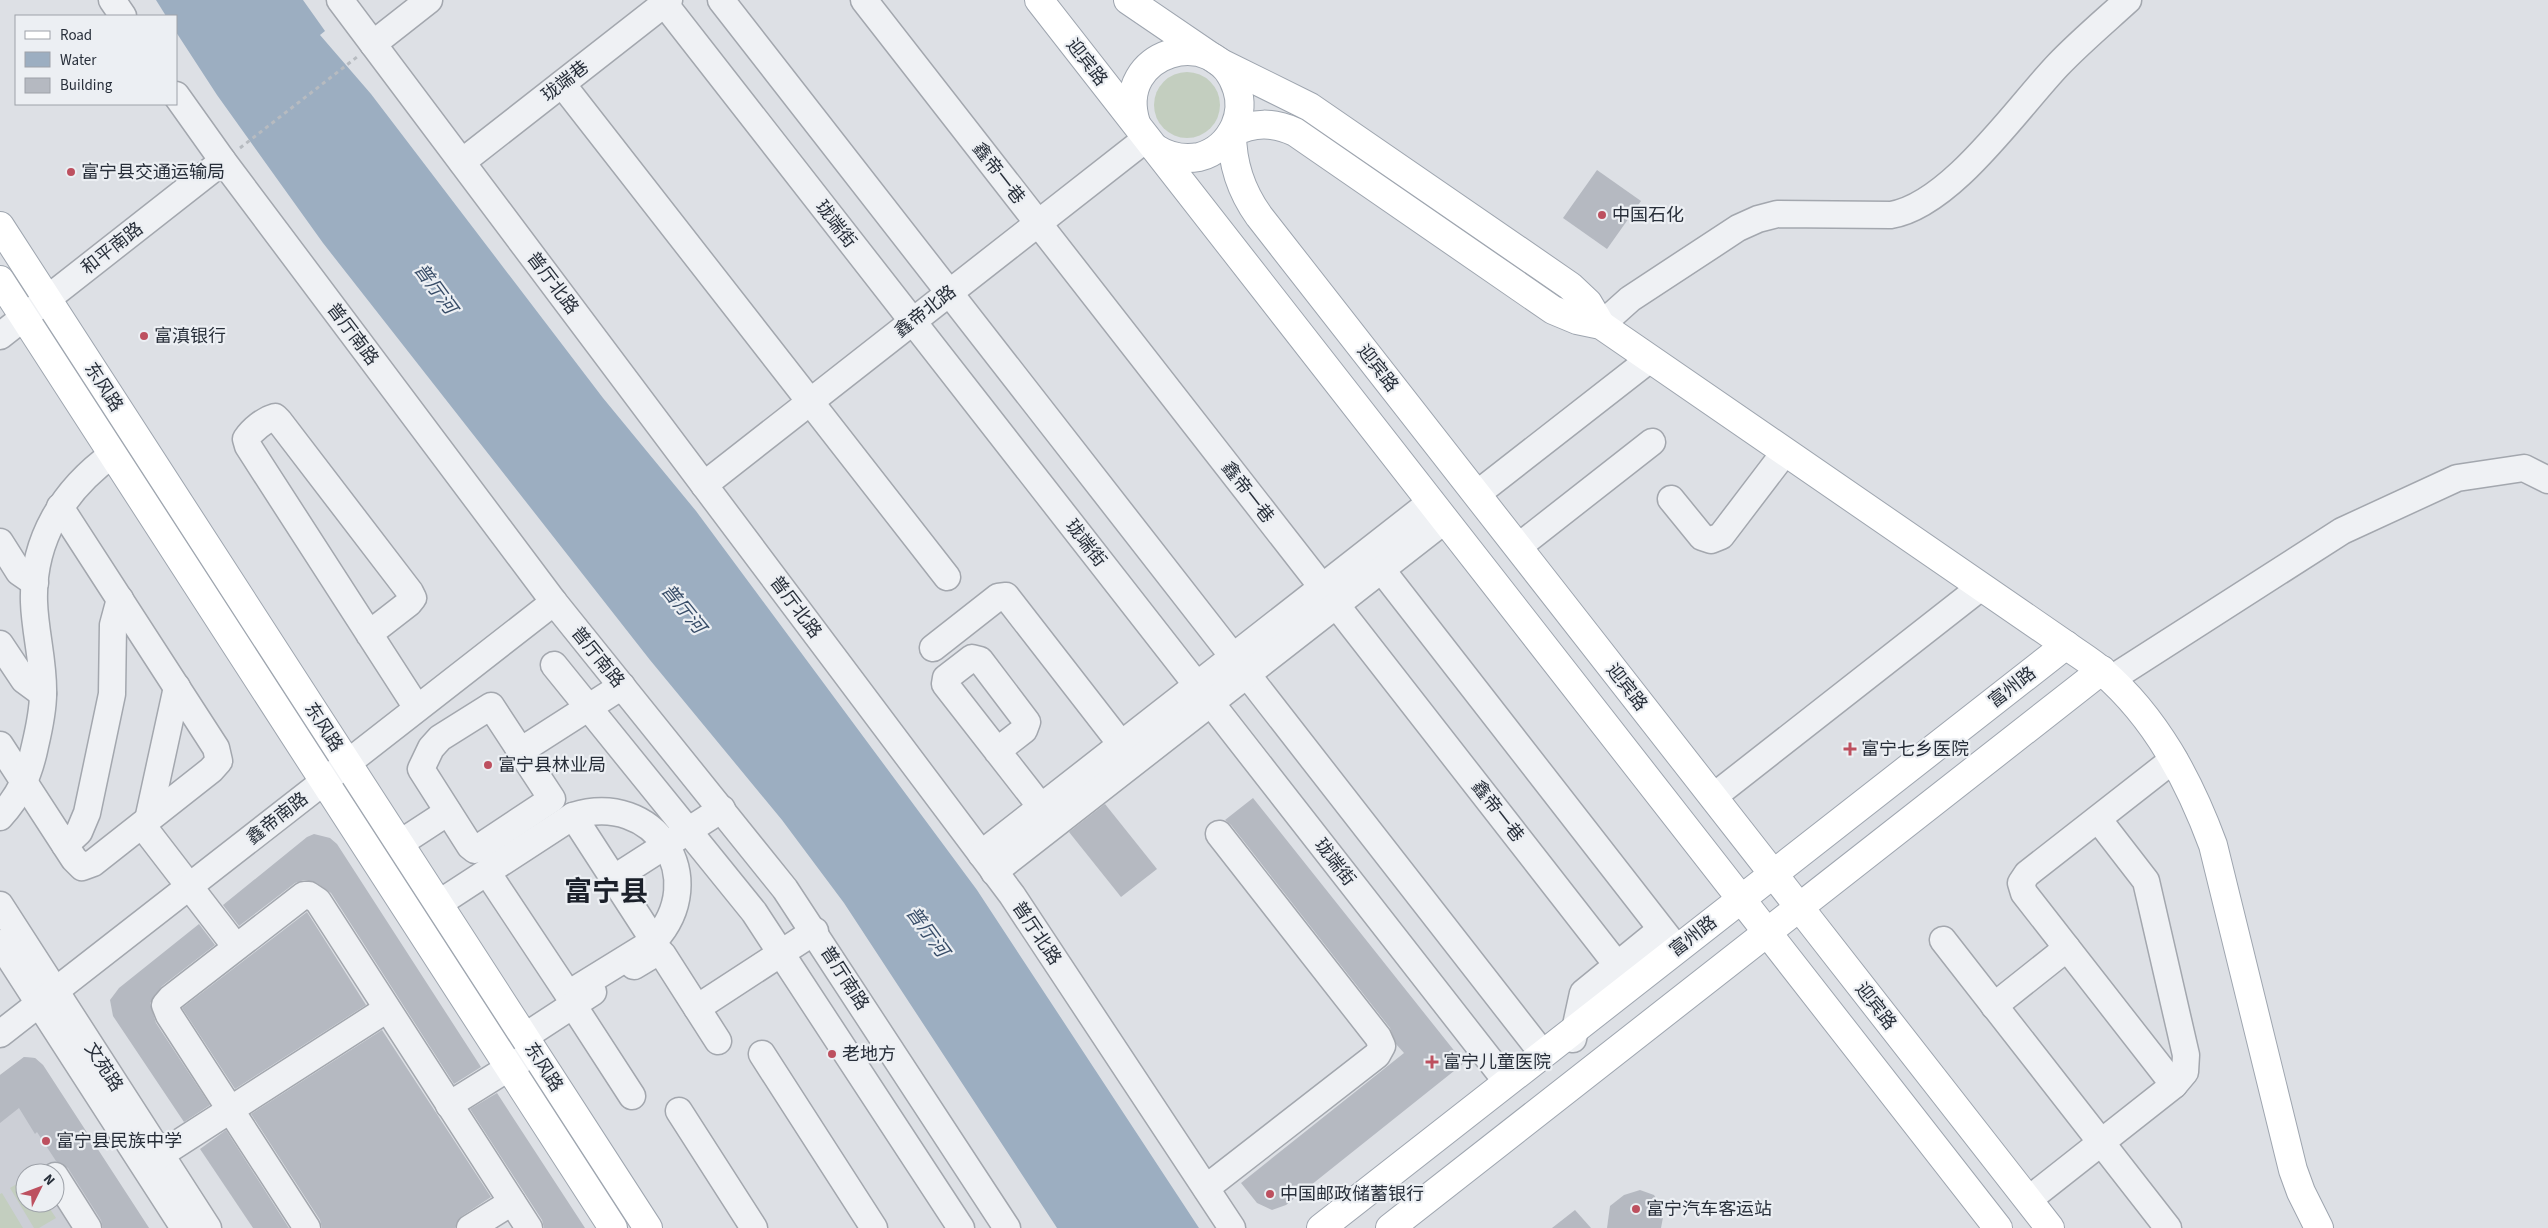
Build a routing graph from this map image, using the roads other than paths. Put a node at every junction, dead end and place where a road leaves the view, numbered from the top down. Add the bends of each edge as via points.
1 (112, 0) edge
2 (340, 0) edge
3 (430, 0) edge
4 (721, 0) edge
5 (864, 0) edge
6 (1039, 0) edge
7 (1128, 0) edge
8 (2128, 0) edge
9 (667, 2) edge
10 (122, 15) edge
11 (373, 44) junction
12 (1219, 62) junction
13 (562, 84) junction
14 (178, 98) edge
15 (1232, 133) junction
16 (1146, 137) junction
17 (224, 161) junction
18 (462, 162) junction
19 (1038, 223) junction
20 (0, 226) edge
21 (0, 280) edge
22 (949, 293) junction
23 (47, 299) junction
24 (24, 317) junction
25 (913, 321) junction
26 (1601, 325) junction
27 (0, 336) edge
28 (1650, 359) junction
29 (810, 402) junction
30 (1652, 442) dead end
31 (1786, 452) junction
32 (113, 454) junction
33 (2548, 480) edge
34 (704, 484) junction
35 (1477, 494) junction
36 (1671, 499) dead end
37 (60, 507) junction
38 (1438, 511) junction
39 (0, 542) edge
40 (1518, 547) junction
41 (1381, 569) junction
42 (947, 577) dead end
43 (35, 583) junction
44 (1982, 587) junction
45 (1329, 596) junction
46 (120, 599) junction
47 (554, 602) junction
48 (369, 634) junction
49 (0, 644) edge
50 (2066, 645) junction
51 (933, 648) dead end
52 (554, 665) dead end
53 (1240, 665) junction
54 (2110, 672) junction
55 (622, 686) junction
56 (177, 687) junction
57 (44, 694) junction
58 (1204, 694) junction
59 (589, 707) junction
60 (417, 708) junction
61 (1121, 744) junction
62 (0, 745) edge
63 (522, 750) junction
64 (997, 751) dead end
65 (2174, 759) junction
66 (347, 763) junction
67 (324, 781) junction
68 (25, 783) junction
69 (1713, 797) junction
70 (1041, 807) junction
71 (722, 809) junction
72 (448, 812) junction
73 (0, 816) edge
74 (573, 816) junction
75 (2098, 819) junction
76 (145, 823) junction
77 (688, 830) junction
78 (1219, 834) dead end
79 (399, 844) junction
80 (666, 844) junction
81 (65, 845) junction
82 (988, 863) junction
83 (487, 872) junction
84 (1773, 874) junction
85 (613, 879) junction
86 (190, 886) junction
87 (1741, 899) junction
88 (438, 904) junction
89 (0, 906) edge
90 (1799, 907) junction
91 (815, 932) junction
92 (1767, 932) junction
93 (1668, 940) junction
94 (1943, 940) dead end
95 (654, 941) junction
96 (0, 943) edge
97 (236, 946) junction
98 (2067, 948) junction
99 (782, 953) junction
100 (1632, 984) junction
101 (47, 998) junction
102 (573, 1005) junction
103 (1994, 1006) junction
104 (697, 1008) junction
105 (387, 1009) junction
106 (0, 1034) edge
107 (1573, 1039) dead end
108 (718, 1040) dead end
109 (529, 1044) junction
110 (762, 1054) dead end
111 (1543, 1054) junction
112 (509, 1068) junction
113 (1507, 1082) junction
114 (2174, 1085) junction
115 (632, 1096) dead end
116 (449, 1105) junction
117 (230, 1110) junction
118 (679, 1112) dead end
119 (2101, 1142) junction
120 (152, 1160) junction
121 (1206, 1188) junction
122 (65, 1192) edge
123 (2028, 1200) junction
124 (512, 1202) junction
125 (88, 1228) edge
126 (184, 1228) edge
127 (208, 1228) edge
128 (307, 1228) edge
129 (470, 1228) edge
130 (529, 1228) edge
131 (613, 1228) edge
132 (648, 1228) edge
133 (754, 1228) edge
134 (874, 1228) edge
135 (961, 1228) edge
136 (1007, 1228) edge
137 (1232, 1228) edge
138 (1321, 1228) edge
139 (1390, 1228) edge
140 (1998, 1228) edge
141 (2050, 1228) edge
142 (2168, 1228) edge
143 (2319, 1228) edge

1 - 10 street
2 - 11 street, 普厅北路
3 - 11 street
4 - 22 street
5 - 19 street, 鑫帝一巷
6 - 16 main road, 迎宾路
7 - 12 main road, 迎宾路
8 - 26 street via 2059,64 1978,156 1926,201 1891,215 1777,214 1758,219 1738,228 1630,300
9 - 13 street, 珑端巷
9 - 25 street, 珑端街
11 - 18 street, 普厅北路
12 - 15 main road, 迎宾路 via 1235,83 1239,96 1240,108
12 - 16 main road, 迎宾路 via 1208,55 1182,51 1158,58 1140,76 1132,101
12 - 26 main road via 1318,113 1570,286 1588,303
13 - 18 street, 珑端巷
13 - 29 street
14 - 17 street, 普厅南路
15 - 16 main road, 迎宾路 via 1214,151 1202,156 1176,158
15 - 26 main road via 1262,124 1295,132 1553,310
15 - 35 main road, 迎宾路 via 1238,176 1250,204
16 - 19 street, 鑫帝北路
16 - 38 main road, 迎宾路
17 - 23 street, 和平南路
17 - 47 street, 普厅南路
18 - 34 street, 普厅北路
19 - 22 street, 鑫帝北路
19 - 45 street, 鑫帝一巷
20 - 23 main road, 东风路
21 - 24 main road, 东风路
22 - 25 street, 鑫帝北路
22 - 53 street
23 - 24 street, 和平南路
23 - 66 main road, 东风路
24 - 27 street, 和平南路
24 - 32 main road, 东风路
25 - 29 street, 鑫帝北路
25 - 58 street, 珑端街
26 - 28 main road
28 - 31 main road
28 - 35 street
29 - 34 street, 鑫帝北路
29 - 42 street
30 - 40 street
31 - 36 street via 1721,536 1711,540 1702,536
31 - 44 main road
32 - 37 street via 82,479
32 - 67 main road, 东风路
33 - 54 street via 2524,468 2457,478 2342,531
34 - 82 street, 普厅北路
35 - 40 main road, 迎宾路
37 - 43 street via 42,545
37 - 46 street
38 - 41 street
38 - 45 street
38 - 87 main road, 迎宾路
39 - 43 street via 19,572
40 - 69 main road, 迎宾路
41 - 45 street
41 - 93 street
43 - 57 street via 34,603
44 - 50 main road
44 - 69 street
45 - 53 street
45 - 100 street, 鑫帝一巷
46 - 56 street
46 - 81 street via 113,625 112,694 87,813 79,832
47 - 55 street, 普厅南路
47 - 60 street, 鑫帝南路
48 - 48 street via 248,446 246,439 250,433 270,418 275,417 279,421 413,598
48 - 60 street
49 - 57 street via 24,680
50 - 54 main road
50 - 84 main road, 富州路
51 - 61 street via 998,597 1006,596
52 - 59 street
53 - 58 street
53 - 111 street
54 - 65 main road
54 - 90 main road
55 - 59 street
55 - 71 street, 普厅南路
56 - 76 street
56 - 76 street via 216,748 219,761
57 - 68 street via 40,725
58 - 61 street
58 - 82 street
58 - 113 street, 珑端街
59 - 63 street
59 - 77 street
60 - 66 street, 鑫帝南路
61 - 70 street
62 - 68 street
63 - 72 street via 550,794 552,799 549,803 475,850
63 - 72 street via 492,706 440,738 421,769
64 - 70 street
65 - 75 street
65 - 143 main road via 2213,845 2290,1162
66 - 67 street, 鑫帝南路
66 - 79 main road, 东风路
67 - 86 street, 鑫帝南路
67 - 112 main road, 东风路
68 - 73 street via 13,803
68 - 81 street
69 - 84 main road, 迎宾路
70 - 82 street
71 - 77 street
71 - 91 street, 普厅南路
72 - 79 street
74 - 80 street via 598,810 624,814 648,826
74 - 83 street
74 - 85 street
75 - 98 street via 2027,874 2021,883 2024,893
75 - 114 street via 2148,886 2186,1055 2186,1072
76 - 81 street via 88,866 82,867
76 - 86 street
77 - 80 street
77 - 99 street
78 - 121 street via 1382,1046 1376,1055
79 - 88 main road, 东风路
80 - 85 street
80 - 95 street via 676,869 677,895 670,920
82 - 121 street, 普厅北路
83 - 88 street
83 - 95 street via 568,994
84 - 87 main road, 富州路
84 - 90 main road, 迎宾路
85 - 95 street
86 - 97 street
86 - 101 street, 鑫帝南路
87 - 92 main road, 迎宾路
87 - 93 main road, 富州路
88 - 109 main road, 东风路
89 - 101 street, 文苑路
90 - 92 main road
90 - 123 main road, 迎宾路
91 - 99 street
91 - 136 street, 普厅南路
92 - 139 main road
92 - 140 main road, 迎宾路
93 - 100 main road, 富州路
93 - 107 street via 1582,993
94 - 103 street
96 - 101 street, 文苑路
97 - 105 street via 299,897 309,895 318,901
97 - 117 street via 165,1006
98 - 103 street
98 - 114 street
99 - 104 street
99 - 135 street
100 - 111 main road, 富州路
101 - 106 street, 鑫帝南路
101 - 120 street, 文苑路
102 - 104 street via 659,951
102 - 109 street
102 - 115 street
103 - 119 street
104 - 108 street
105 - 116 street
105 - 117 street
109 - 112 street
109 - 132 main road, 东风路
110 - 134 street
111 - 113 main road, 富州路
112 - 116 street
112 - 131 main road, 东风路
113 - 138 main road, 富州路
114 - 119 street
116 - 124 street
117 - 120 street
117 - 128 street
118 - 133 street
119 - 123 street
119 - 142 street
120 - 126 street, 文苑路
120 - 127 street, 文苑路
121 - 137 street, 普厅北路
122 - 125 street
123 - 141 main road, 迎宾路
124 - 129 street
124 - 130 street

